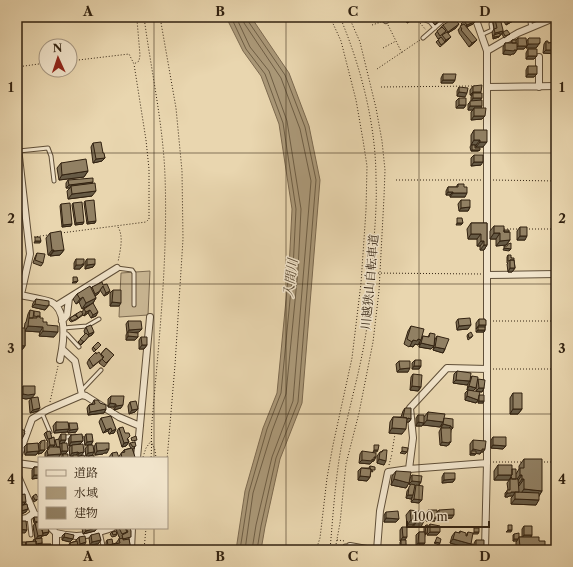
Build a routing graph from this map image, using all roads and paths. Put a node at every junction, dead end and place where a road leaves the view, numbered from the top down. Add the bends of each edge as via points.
1 (138, 17) edge
2 (144, 17) edge
3 (160, 17) edge
4 (330, 17) edge
5 (340, 17) edge
6 (349, 17) edge
7 (421, 17) edge
8 (447, 17) edge
9 (475, 17) edge
10 (529, 17) edge
11 (556, 17) edge
12 (385, 18) edge
13 (417, 19) dead end
14 (491, 24) dead end
15 (372, 25) dead end
16 (531, 27) junction
17 (435, 28) junction
18 (429, 33) junction
19 (481, 35) junction
20 (423, 38) joint
21 (396, 41) junction
22 (384, 48) dead end
23 (487, 51) junction
24 (402, 53) junction
25 (539, 57) edge
26 (78, 60) edge
27 (134, 64) junction
28 (38, 65) edge
29 (17, 67) edge
30 (377, 69) dead end
31 (477, 86) edge
32 (556, 86) edge
33 (381, 87) dead end
34 (487, 87) junction
35 (539, 87) junction
36 (17, 139) edge
37 (19, 151) junction
38 (396, 180) dead end
39 (487, 180) junction
40 (54, 181) dead end
41 (556, 181) edge
42 (117, 226) junction
43 (502, 229) edge
44 (556, 229) edge
45 (58, 234) edge
46 (51, 235) edge
47 (29, 237) junction
48 (117, 268) junction
49 (372, 273) junction
50 (380, 274) junction
51 (556, 274) edge
52 (487, 275) junction
53 (20, 295) junction
54 (69, 298) junction
55 (17, 302) edge
56 (134, 305) dead end
57 (56, 306) junction
58 (150, 317) dead end
59 (99, 319) dead end
60 (62, 321) junction
61 (487, 321) junction
62 (556, 321) edge
63 (64, 331) junction
64 (79, 346) dead end
65 (62, 349) junction
66 (60, 360) joint
67 (487, 369) junction
68 (556, 369) edge
69 (101, 370) dead end
70 (82, 393) junction
71 (44, 411) junction
72 (140, 426) junction
73 (50, 432) edge
74 (395, 434) edge
75 (151, 441) junction
76 (392, 452) dead end
77 (392, 454) dead end
78 (68, 457) edge
79 (84, 457) edge
80 (137, 457) edge
81 (143, 457) edge
82 (151, 457) edge
83 (156, 457) edge
84 (167, 457) edge
85 (17, 460) edge
86 (528, 462) edge
87 (542, 462) edge
88 (556, 462) edge
89 (17, 463) edge
90 (487, 463) junction
91 (38, 466) edge
92 (409, 469) junction
93 (388, 472) junction
94 (17, 474) edge
95 (34, 516) edge
96 (17, 520) edge
97 (51, 529) edge
98 (109, 529) edge
99 (132, 529) edge
100 (146, 529) edge
101 (100, 532) junction
102 (56, 533) junction
103 (31, 535) dead end
104 (337, 540) junction
105 (344, 541) dead end
106 (350, 546) joint
107 (56, 550) edge
108 (104, 550) edge
109 (131, 550) edge
110 (144, 550) edge
111 (293, 550) edge
112 (310, 550) edge
113 (316, 550) edge
114 (330, 550) edge
115 (335, 550) edge
116 (344, 550) edge
117 (372, 550) edge
118 (377, 550) edge
119 (485, 550) edge

1 - 27 path via 140,55 139,61
2 - 75 path via 161,128 165,176 162,312
3 - 84 path via 176,108 182,186 182,246
4 - 113 path via 340,42 356,100 367,166 366,210 352,358 328,471 320,538
5 - 49 path via 358,66 374,147 376,178
6 - 50 path, 川越狭山自転車道 via 360,42 382,141 384,170
7 - 17 lane
8 - 17 lane
9 - 19 street
10 - 16 lane
11 - 16 street
12 - 15 path
12 - 21 path
13 - 18 path
14 - 19 lane via 492,30
16 - 23 street
17 - 18 lane
18 - 20 lane
19 - 23 street
20 - 24 path
21 - 22 path
21 - 24 path
23 - 34 street
24 - 30 path
25 - 35 street
26 - 27 path via 129,54
27 - 42 path via 149,169 149,219 146,222
28 - 29 path
31 - 33 path
32 - 35 street
34 - 35 street
34 - 39 street
36 - 37 street
37 - 40 lane via 48,148
37 - 47 street
38 - 39 path
39 - 41 path
39 - 52 street
42 - 45 path
42 - 48 path via 121,231
43 - 44 path
46 - 47 path
47 - 53 street via 30,254
48 - 54 street
48 - 56 lane via 132,270 134,273
49 - 50 path
49 - 114 path via 365,338 336,480
50 - 52 path
50 - 104 path, 川越狭山自転車道 via 373,342 346,464
51 - 52 street
52 - 61 street
53 - 55 street
53 - 57 street via 51,302
54 - 57 street
54 - 60 street via 67,314
57 - 60 street
58 - 72 street
59 - 63 lane via 87,326
60 - 63 street
61 - 62 path
61 - 67 street
63 - 64 lane
63 - 65 street
65 - 66 street
65 - 70 street via 75,360
66 - 71 path via 50,401
67 - 68 path
67 - 90 street
67 - 92 street via 447,368 410,408 413,438
69 - 70 lane
70 - 71 street
70 - 72 street via 119,417
71 - 73 lane
71 - 85 street via 32,419
72 - 80 street
74 - 76 path
75 - 81 path
75 - 82 path
75 - 83 path
77 - 93 path
78 - 79 lane via 66,437 81,435
86 - 90 path
87 - 88 path
89 - 91 street
90 - 92 street
90 - 119 street
92 - 93 street
93 - 118 street via 380,511
94 - 95 street
95 - 96 street
95 - 103 lane
97 - 102 street
98 - 101 street
99 - 109 street
100 - 110 path
101 - 102 street via 80,537
101 - 108 lane
102 - 107 street
104 - 105 path
104 - 115 path, 川越狭山自転車道
106 - 116 lane via 345,546
106 - 117 street
111 - 112 path via 304,547

